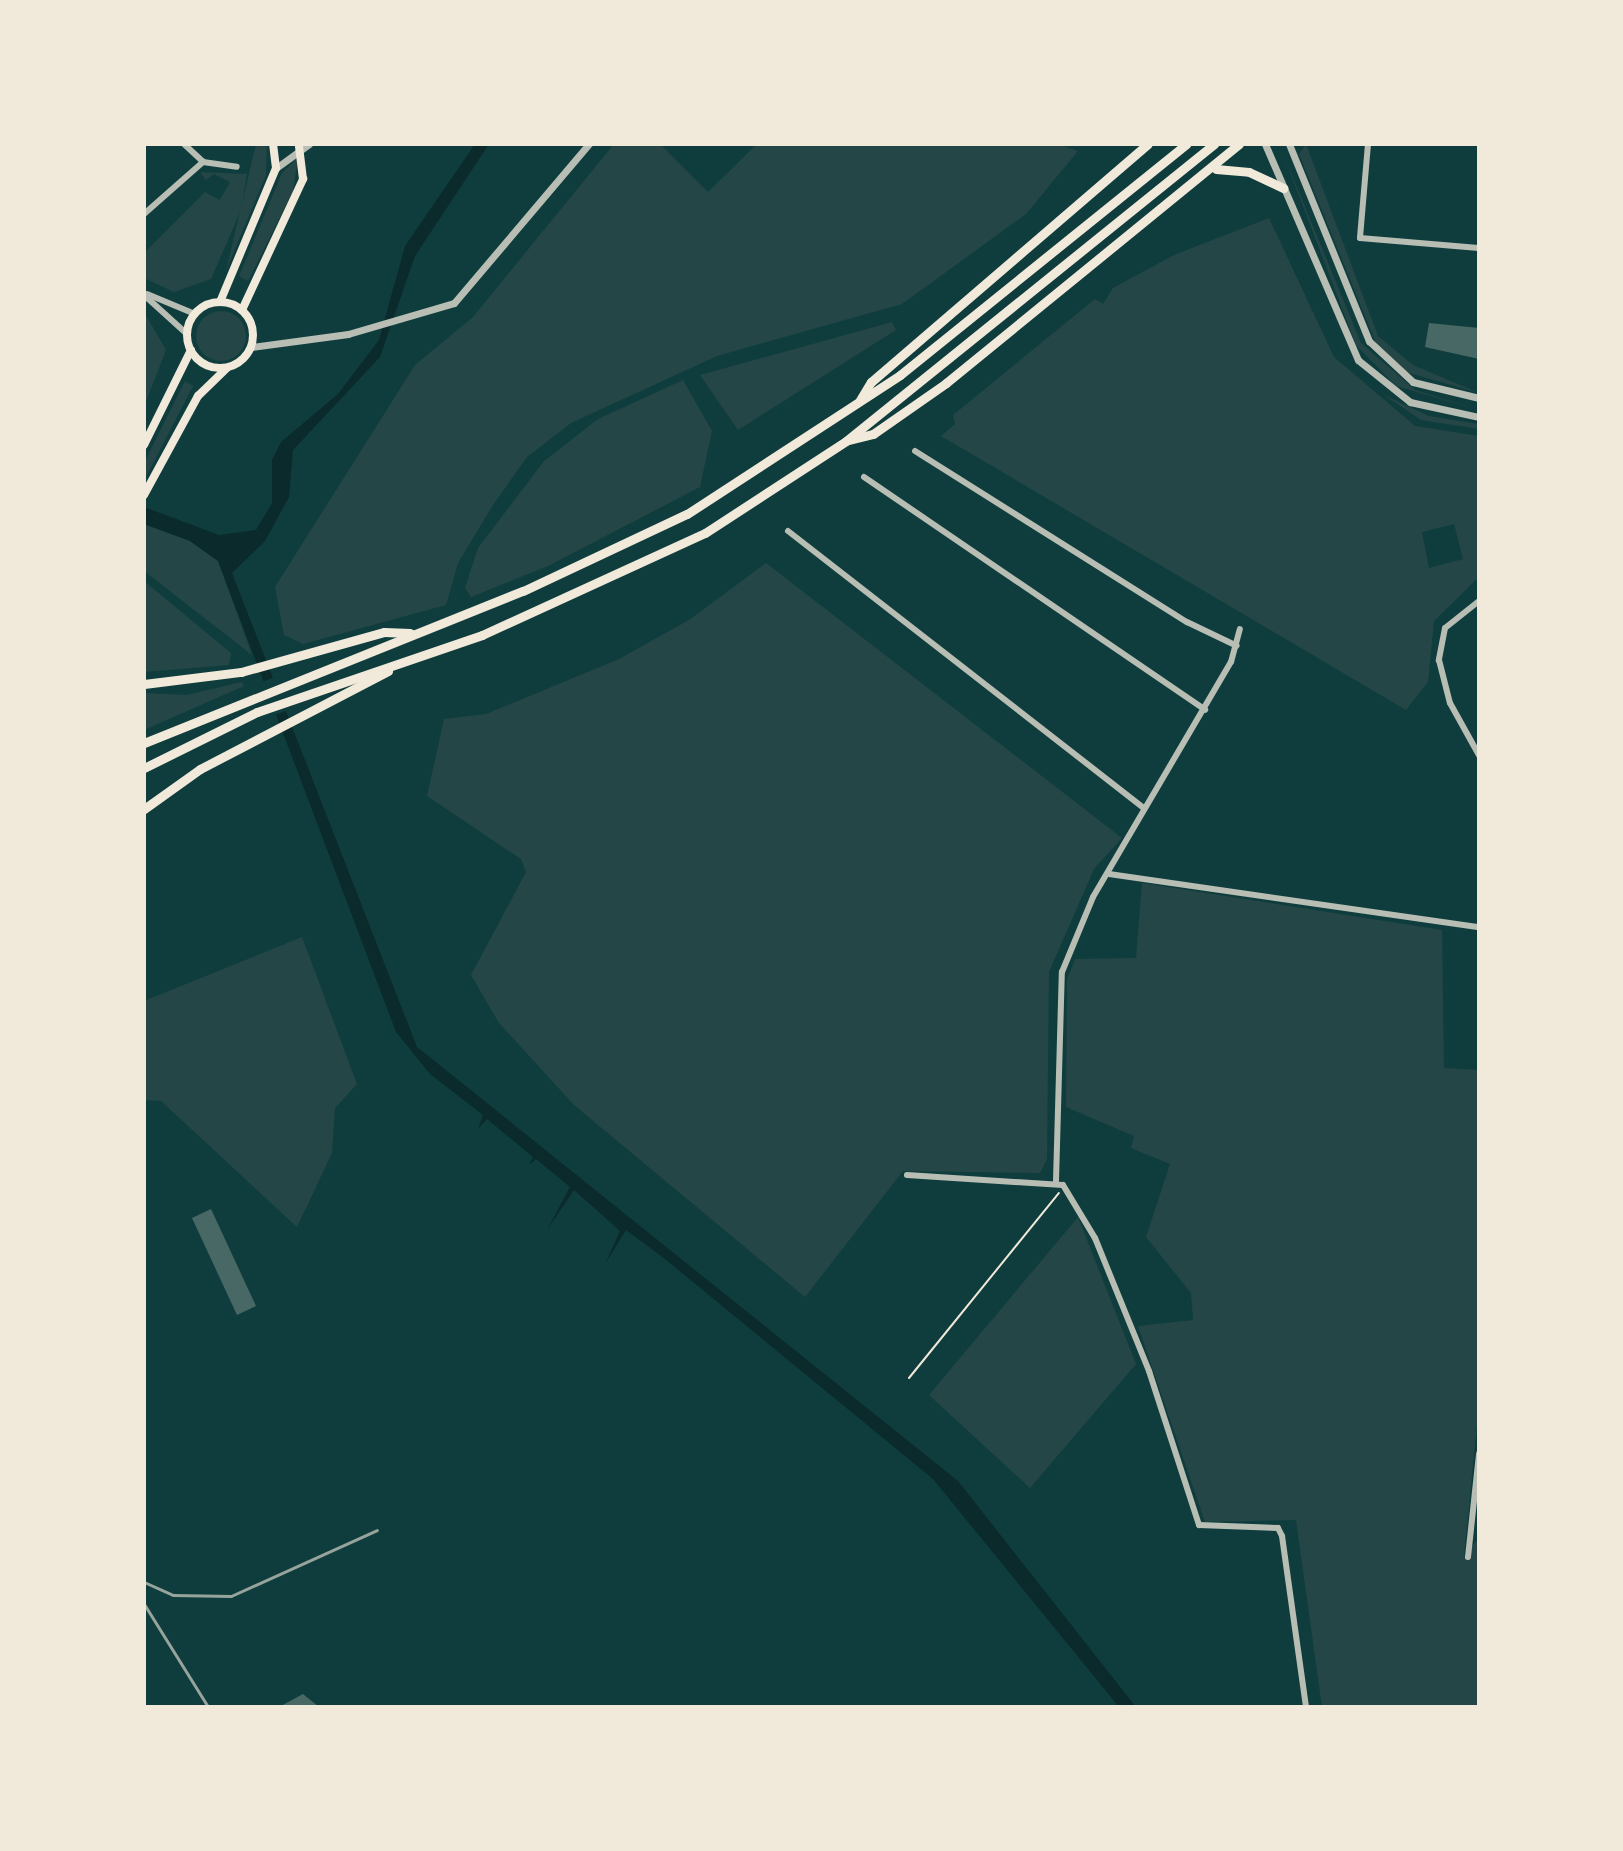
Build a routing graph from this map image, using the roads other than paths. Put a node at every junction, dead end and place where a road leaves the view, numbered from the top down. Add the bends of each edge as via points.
1 (184, 144) edge
2 (273, 144) edge
3 (589, 144) edge
4 (1148, 144) edge
5 (1186, 144) edge
6 (1214, 144) edge
7 (1239, 144) edge
8 (1265, 144) edge
9 (1289, 144) edge
10 (1368, 144) edge
11 (303, 146) edge
12 (203, 162) junction
13 (237, 167) dead end
14 (276, 168) junction
15 (1216, 169) junction
16 (1284, 188) junction
17 (144, 214) edge
18 (1479, 248) edge
19 (144, 294) edge
20 (220, 302) junction
21 (242, 310) junction
22 (195, 314) junction
23 (187, 334) junction
24 (252, 347) junction
25 (191, 350) junction
26 (227, 367) junction
27 (1479, 398) edge
28 (859, 403) junction
29 (1479, 417) edge
30 (846, 441) junction
31 (144, 445) edge
32 (915, 451) dead end
33 (864, 477) dead end
34 (146, 491) edge
35 (788, 531) dead end
36 (1479, 601) edge
37 (1240, 629) dead end
38 (413, 634) junction
39 (1237, 646) junction
40 (414, 657) junction
41 (144, 684) edge
42 (1205, 710) junction
43 (144, 743) edge
44 (1478, 753) edge
45 (144, 768) edge
46 (1144, 808) junction
47 (144, 809) edge
48 (1109, 874) junction
49 (1479, 927) edge
50 (907, 1175) dead end
51 (1059, 1183) junction
52 (1479, 1454) edge
53 (1478, 1466) edge
54 (1476, 1520) edge
55 (1468, 1557) dead end
56 (1306, 1707) edge

1 - 12 street
2 - 14 main road
3 - 24 street via 479,281 439,310 348,334
4 - 28 main road via 871,382
5 - 28 main road
6 - 30 main road
7 - 15 main road
8 - 16 street
9 - 27 street via 1369,341 1413,382
10 - 18 street via 1360,238
11 - 14 street
11 - 21 main road via 303,179
12 - 13 street
12 - 17 street
14 - 20 main road
15 - 16 main road via 1249,172
15 - 30 main road via 946,383 873,434
16 - 29 street via 1358,360 1410,402
19 - 22 street
19 - 23 street
20 - 21 main road
20 - 22 main road
21 - 24 main road
22 - 23 main road
23 - 25 main road
24 - 26 main road
25 - 26 main road via 202,363
25 - 31 main road
26 - 34 main road via 198,396
28 - 38 main road via 687,514
30 - 40 main road via 705,533 482,635
32 - 39 street via 1187,622
33 - 42 street
35 - 46 street
36 - 44 street via 1445,628 1439,660 1450,703
37 - 39 street
38 - 41 main road via 384,632 292,661
38 - 43 main road
39 - 42 street
40 - 45 main road via 257,712
40 - 47 main road via 180,780
42 - 46 street
46 - 48 street
48 - 49 street
48 - 51 street via 1093,897 1058,994
50 - 51 street
51 - 56 street via 1095,1238 1149,1371 1199,1525 1278,1528 1282,1536
52 - 53 street
53 - 54 street
54 - 55 street

